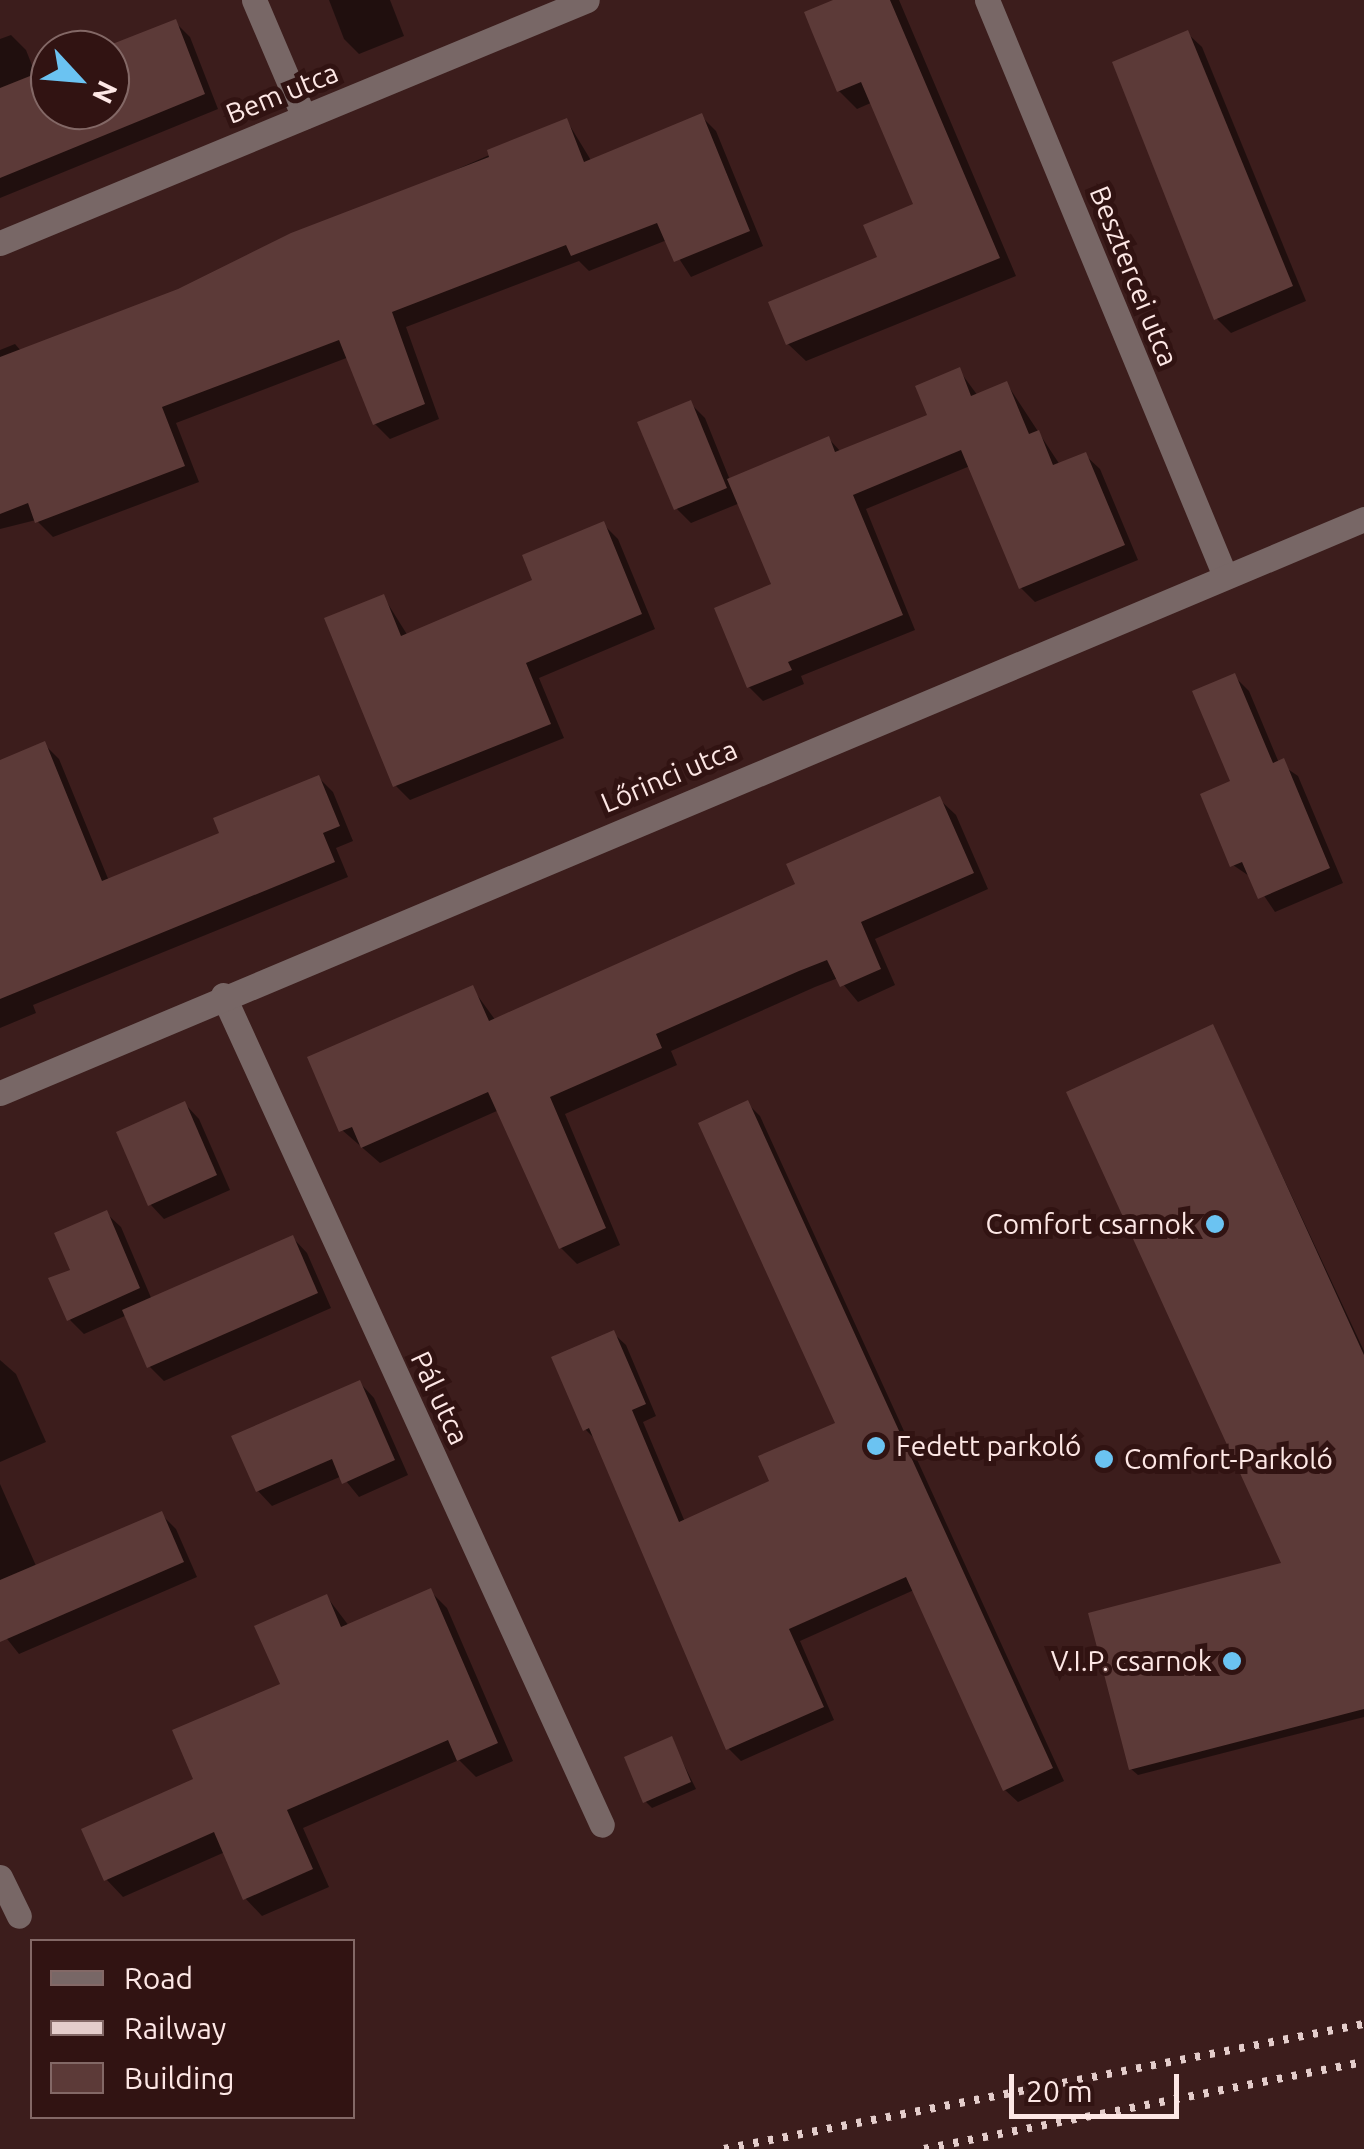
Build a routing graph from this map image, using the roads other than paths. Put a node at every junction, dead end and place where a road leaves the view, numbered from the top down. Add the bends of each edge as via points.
1 (254, 0) edge
2 (587, 0) edge
3 (987, 0) edge
4 (304, 117) junction
5 (0, 243) edge
6 (1364, 519) edge
7 (1225, 576) junction
8 (223, 995) junction
9 (0, 1093) edge
10 (602, 1825) dead end
11 (0, 1876) edge
12 (19, 1916) dead end

1 - 4 street
2 - 4 street, Bem utca
3 - 7 street, Besztercei utca
4 - 5 street, Bem utca
6 - 7 street, Lőrinci utca
7 - 8 street, Lőrinci utca
8 - 9 street, Lőrinci utca
8 - 10 street, Pál utca
11 - 12 street

